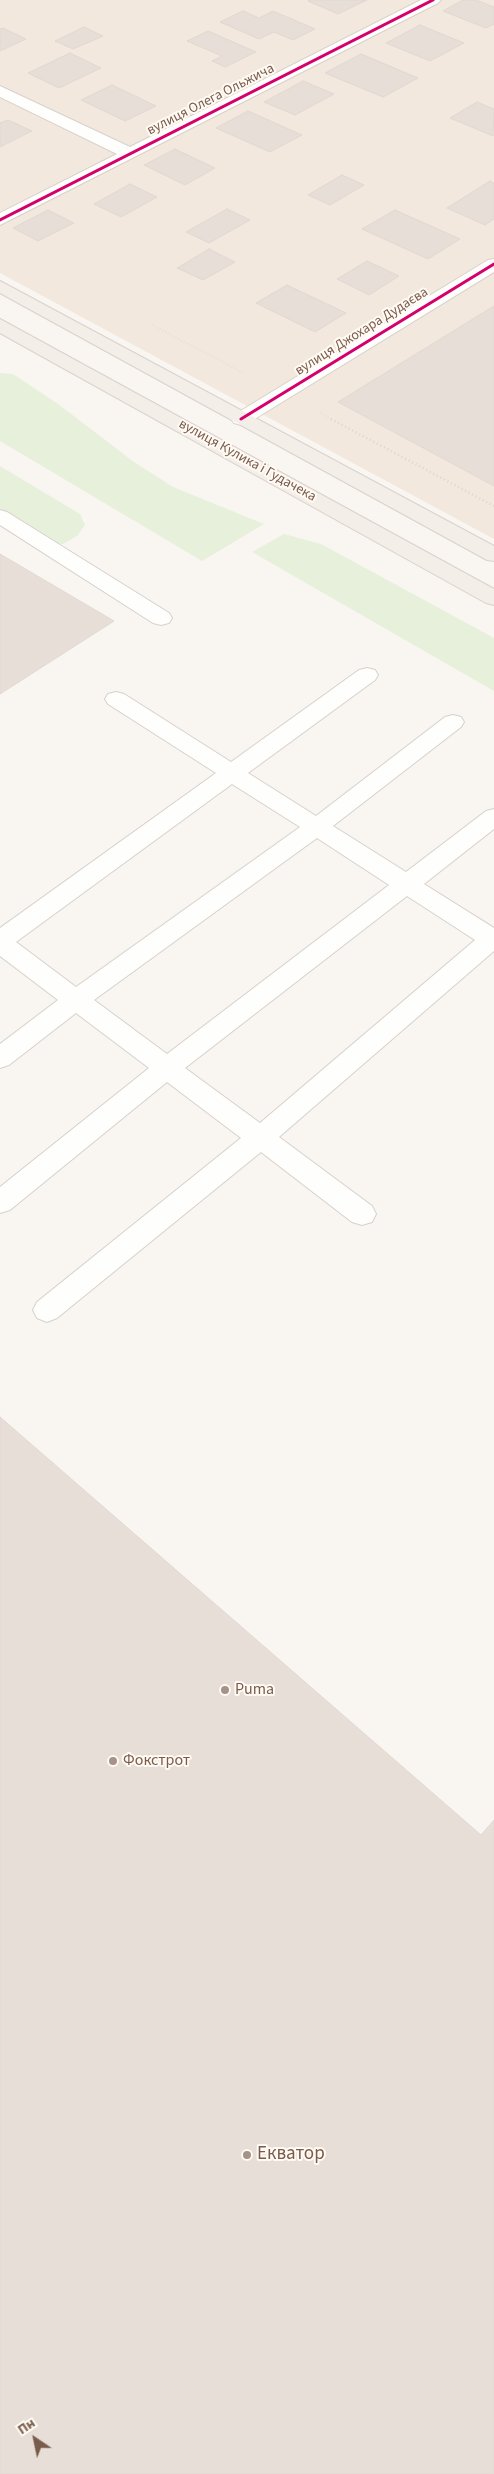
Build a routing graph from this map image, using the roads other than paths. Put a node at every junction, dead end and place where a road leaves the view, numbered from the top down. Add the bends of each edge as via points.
1 (433, 0) edge
2 (0, 91) edge
3 (130, 154) junction
4 (0, 220) edge
5 (494, 264) edge
6 (0, 286) edge
7 (0, 325) edge
8 (241, 419) junction
9 (0, 516) edge
10 (494, 555) edge
11 (494, 598) edge
12 (161, 618) dead end
13 (367, 674) dead end
14 (116, 699) dead end
15 (453, 722) dead end
16 (230, 772) junction
17 (494, 817) edge
18 (317, 827) junction
19 (405, 883) junction
20 (493, 938) edge
21 (0, 942) edge
22 (76, 1000) junction
23 (0, 1058) edge
24 (167, 1068) junction
25 (260, 1138) junction
26 (0, 1202) edge
27 (362, 1214) dead end
28 (47, 1310) dead end

1 - 3 street, вулиця Олега Ольжича
2 - 3 street
3 - 4 street, вулиця Олега Ольжича
5 - 8 street, вулиця Джохара Дудаєва
6 - 8 main road
7 - 11 main road, вулиця Кулика і Гудачека
8 - 10 main road
9 - 12 street
13 - 16 street
14 - 16 street
15 - 18 street
16 - 18 street
16 - 21 street
17 - 19 street
18 - 19 street
18 - 22 street
19 - 20 street
19 - 24 street
20 - 25 street
21 - 22 street
22 - 23 street
22 - 24 street
24 - 25 street
24 - 26 street
25 - 27 street
25 - 28 street

